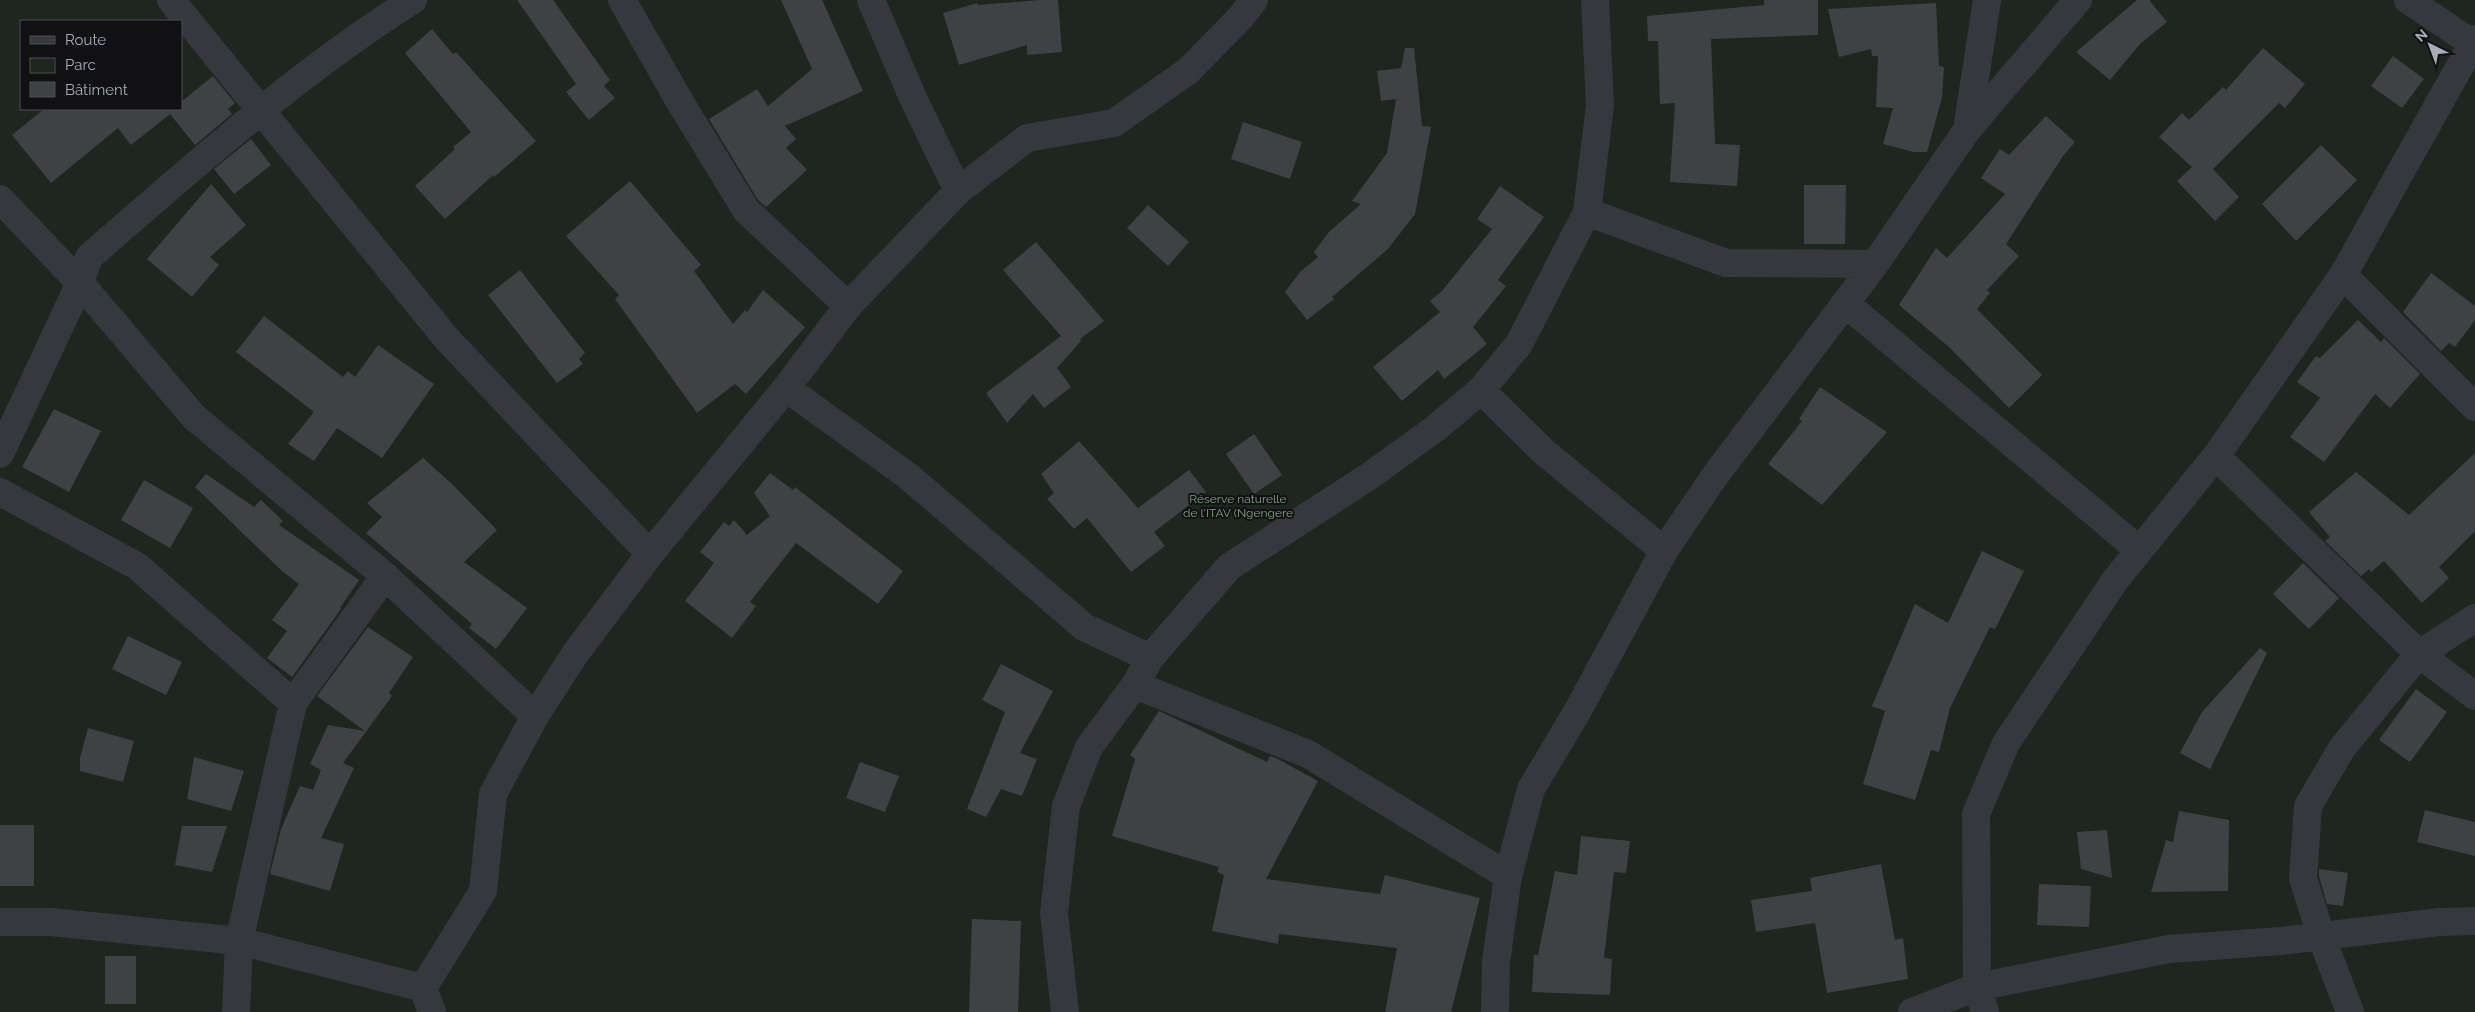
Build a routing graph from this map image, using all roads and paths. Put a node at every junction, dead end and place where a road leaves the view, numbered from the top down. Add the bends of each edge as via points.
1 (171, 0) edge
2 (413, 0) edge
3 (622, 0) edge
4 (871, 0) edge
5 (1254, 0) edge
6 (1595, 0) edge
7 (1986, 0) edge
8 (2078, 0) edge
9 (2408, 0) edge
10 (2474, 42) edge
11 (259, 110) junction
12 (1967, 130) junction
13 (958, 191) junction
14 (0, 198) edge
15 (1587, 212) junction
16 (1875, 264) junction
17 (2343, 275) junction
18 (80, 283) junction
19 (1845, 303) junction
20 (848, 306) junction
21 (786, 388) junction
22 (1481, 390) junction
23 (2475, 407) edge
24 (0, 454) edge
25 (2216, 456) junction
26 (0, 492) edge
27 (2139, 550) junction
28 (1664, 552) junction
29 (650, 554) junction
30 (385, 576) junction
31 (2475, 618) edge
32 (2419, 654) junction
33 (1150, 658) junction
34 (1135, 685) junction
35 (2475, 696) edge
36 (293, 703) junction
37 (535, 716) junction
38 (1508, 876) junction
39 (2475, 921) edge
40 (0, 922) edge
41 (2321, 936) junction
42 (239, 941) junction
43 (427, 1000) edge
44 (1981, 1000) edge
45 (236, 1012) edge
46 (1065, 1012) edge
47 (1495, 1012) edge
48 (1912, 1012) edge
49 (2350, 1012) edge

1 - 11 street
2 - 11 street via 365,30
3 - 20 street via 746,210
4 - 13 street
5 - 13 street via 1188,71 1114,123 1028,138
6 - 15 street via 1600,105
7 - 12 street
8 - 12 street
9 - 10 street
10 - 17 street
11 - 18 street via 89,257
11 - 29 street via 447,339
12 - 16 street
13 - 20 street
14 - 18 street
15 - 16 street via 1726,263
15 - 22 street via 1519,344
16 - 19 street
17 - 23 street
17 - 25 street
18 - 24 street
18 - 30 street via 194,418
19 - 27 street
19 - 28 street via 1714,477
20 - 21 street
21 - 29 street
21 - 33 street via 908,476 1084,627
22 - 28 street via 1543,451
22 - 33 street via 1436,428 1368,477 1229,567
25 - 27 street
25 - 32 street
26 - 36 street via 137,566
27 - 44 street via 2006,743 1976,814
28 - 38 street via 1531,789
29 - 37 street via 575,654
30 - 36 street
30 - 37 street
31 - 32 street
32 - 35 street
32 - 41 street via 2342,748 2308,806 2303,878
33 - 34 street
34 - 38 street via 1308,754
34 - 46 street via 1089,747 1066,806 1054,912
36 - 42 street
37 - 43 street via 493,794 483,891
38 - 47 street via 1496,962
39 - 41 street
40 - 42 street via 51,922
41 - 44 street via 2169,949
41 - 49 street
42 - 43 street
42 - 45 street
44 - 48 street

